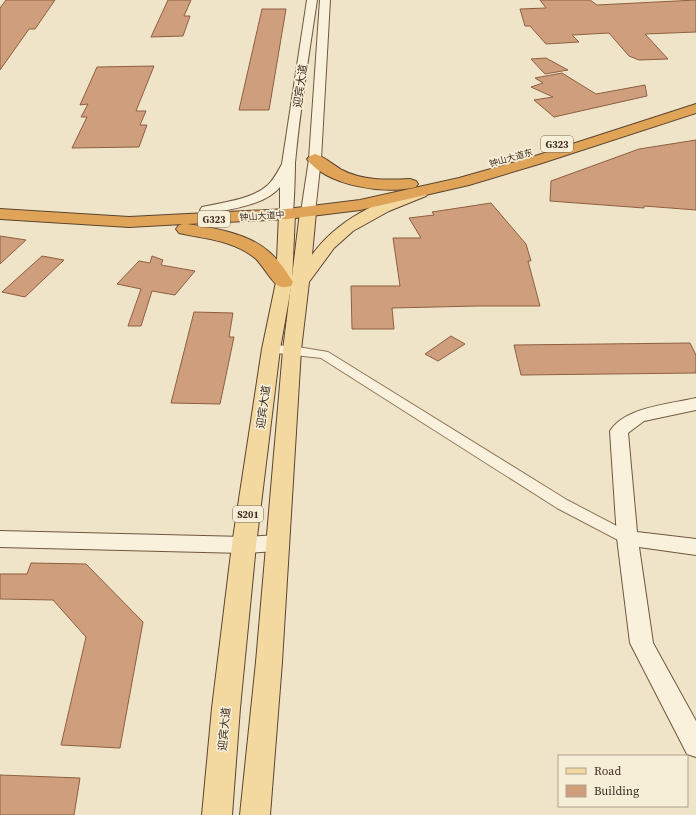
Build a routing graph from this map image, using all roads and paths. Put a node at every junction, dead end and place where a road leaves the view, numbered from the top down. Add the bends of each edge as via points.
1 (312, 0) edge
2 (325, 0) edge
3 (696, 100) edge
4 (696, 108) edge
5 (315, 159) junction
6 (289, 162) junction
7 (422, 187) junction
8 (0, 205) edge
9 (298, 208) junction
10 (207, 210) junction
11 (0, 214) edge
12 (129, 222) junction
13 (293, 282) junction
14 (281, 349) junction
15 (696, 404) edge
16 (627, 538) junction
17 (0, 539) edge
18 (278, 543) junction
19 (244, 545) junction
20 (696, 547) edge
21 (696, 746) edge
22 (217, 815) edge
23 (255, 815) edge

1 - 6 street, 迎宾大道
2 - 5 street, 迎宾大道
3 - 7 highway, 钟山大道东 / G323 via 527,154 455,174
4 - 7 highway, 钟山大道东 / G323 via 534,161
5 - 7 highway via 326,168 350,180 370,184
5 - 9 street, 迎宾大道
6 - 9 street, 迎宾大道
6 - 10 street via 272,188 267,191 238,203
7 - 9 highway, 钟山大道中 / G323 via 360,204
7 - 13 main road via 355,223 328,244
8 - 10 highway, 钟山大道中 / G323 via 70,211
9 - 10 highway, 钟山大道中 / G323
9 - 12 highway, 钟山大道中 / G323
9 - 13 main road, 迎宾大道 / S201
11 - 12 highway, 钟山大道中 / G323
12 - 13 highway via 206,232 236,241 258,251
13 - 14 main road, 迎宾大道 / S201
14 - 16 street via 324,355 562,504
14 - 18 main road, 迎宾大道 / S201
14 - 19 main road, 迎宾大道 / S201
15 - 16 street via 638,417 619,431
16 - 20 street
16 - 21 street via 642,643
17 - 19 street
18 - 19 street
18 - 23 main road, 迎宾大道 / S201
19 - 22 main road, 迎宾大道 / S201

